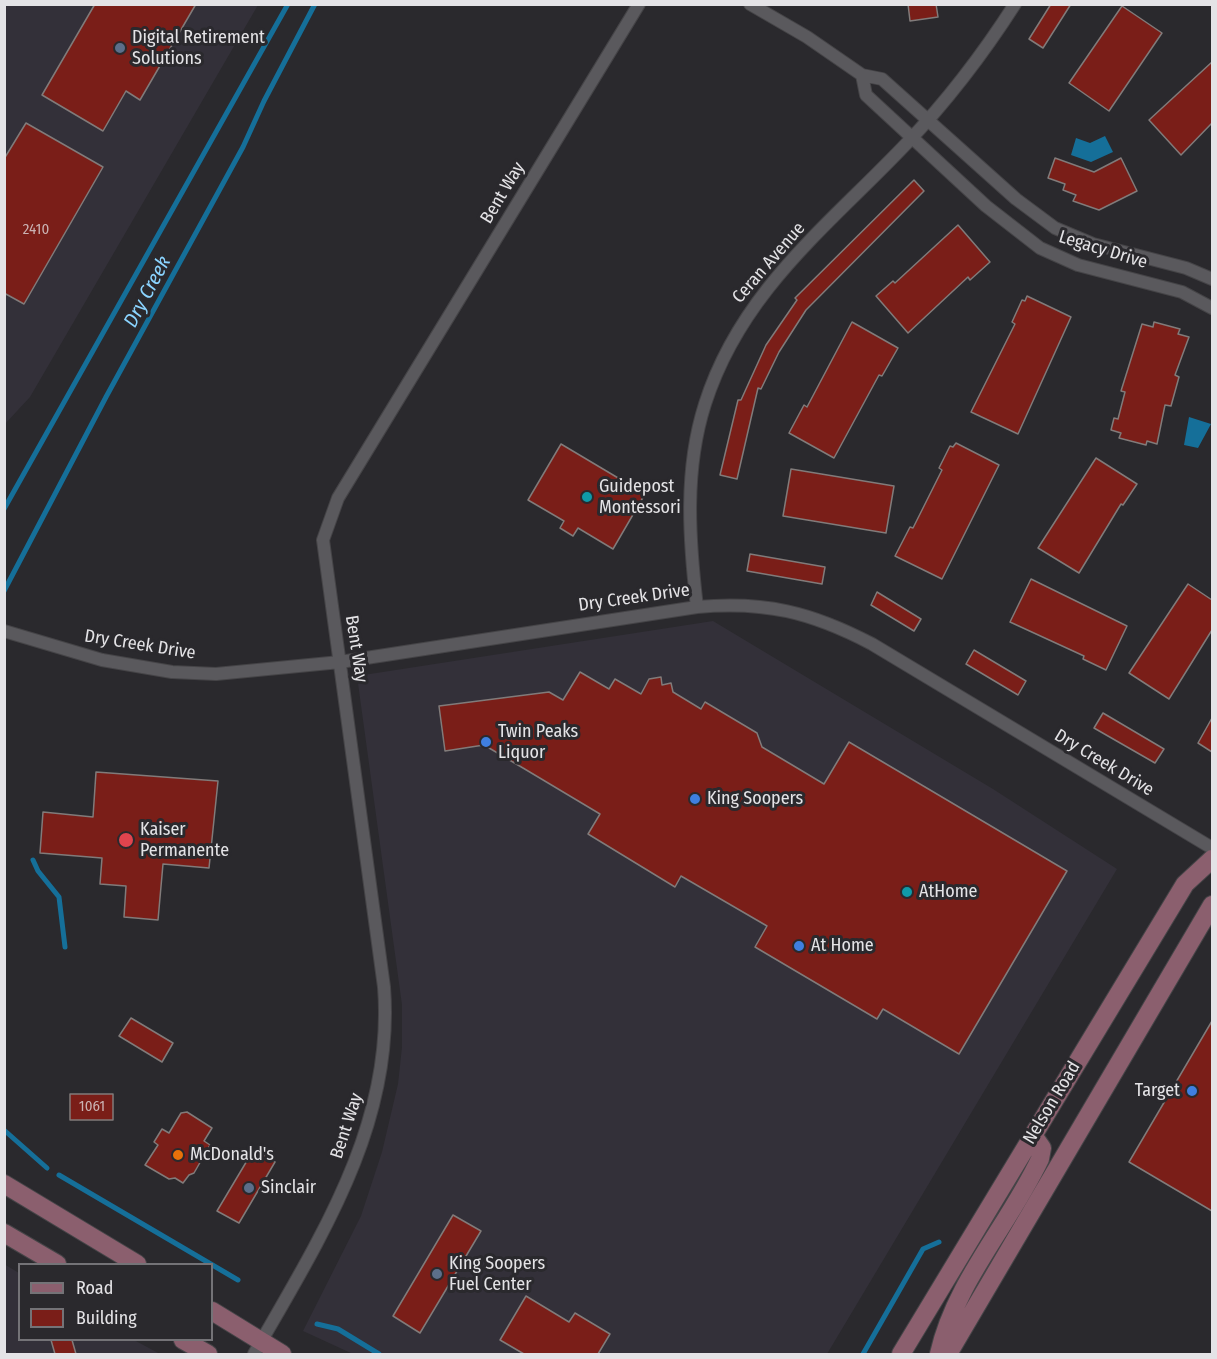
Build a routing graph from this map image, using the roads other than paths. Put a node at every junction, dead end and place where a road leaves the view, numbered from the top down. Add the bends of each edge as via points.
1 (639, 4) edge
2 (750, 4) edge
3 (1015, 4) edge
4 (862, 75) junction
5 (928, 120) junction
6 (912, 138) junction
7 (1212, 279) edge
8 (1212, 308) edge
9 (697, 607) junction
10 (4, 631) edge
11 (340, 662) junction
12 (1212, 848) edge
13 (1212, 859) edge
14 (1212, 905) edge
15 (1033, 1135) junction
16 (4, 1184) edge
17 (4, 1233) edge
18 (55, 1263) edge
19 (135, 1263) edge
20 (213, 1312) edge
21 (185, 1341) edge
22 (258, 1348) edge
23 (208, 1354) edge
24 (282, 1354) edge
25 (901, 1354) edge
26 (939, 1354) edge
27 (948, 1354) edge

1 - 11 street, Bent Way via 338,498 324,540
2 - 4 street, Legacy Drive
3 - 5 street, Ceran Avenue via 977,61
4 - 5 street, Legacy Drive via 882,79
4 - 6 street, Legacy Drive via 866,94
5 - 6 street, Ceran Avenue
5 - 7 street, Legacy Drive via 1023,205 1055,228 1093,244 1186,268
6 - 8 street, Legacy Drive via 986,206 1040,248 1078,265 1182,292
6 - 9 street, Ceran Avenue via 768,286 724,355 705,406 692,471 690,547
9 - 11 street, Dry Creek Drive
9 - 12 street, Dry Creek Drive via 778,608 836,625
10 - 11 street, Dry Creek Drive via 102,660 172,672 216,674
11 - 22 street, Bent Way via 384,987 384,1056 367,1128 333,1215
13 - 15 main road, Nelson Road via 1185,884
14 - 27 main road
15 - 25 main road, Nelson Road
15 - 26 main road via 1042,1148 1040,1159 956,1305
16 - 19 main road
17 - 18 main road
20 - 22 main road
21 - 23 main road
22 - 24 main road

